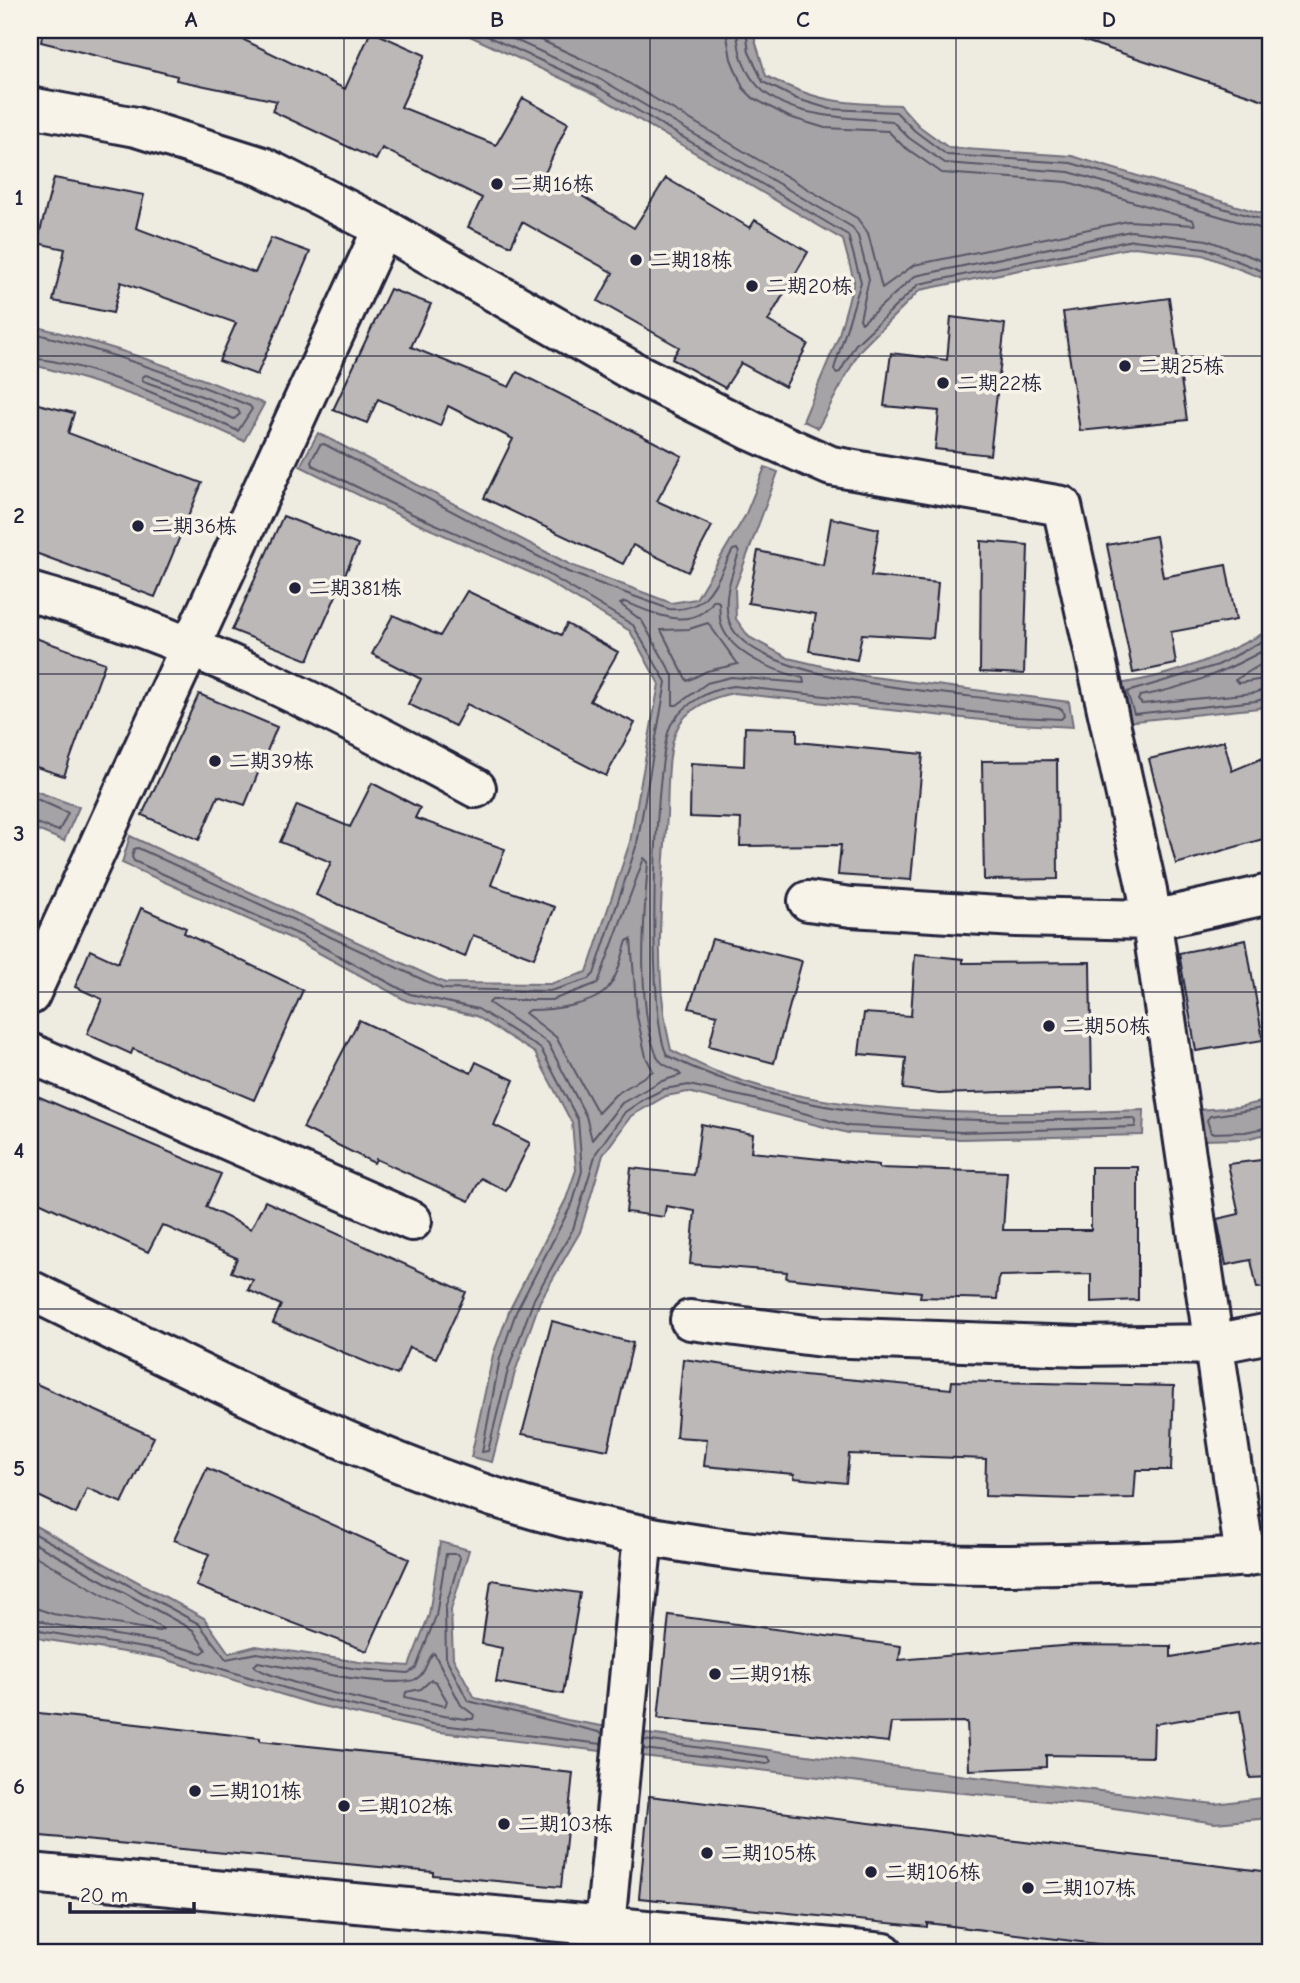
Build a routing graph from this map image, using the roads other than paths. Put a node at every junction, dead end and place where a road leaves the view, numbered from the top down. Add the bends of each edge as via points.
1 (30, 107) edge
2 (383, 228) junction
3 (30, 592) edge
4 (190, 647) junction
5 (476, 788) dead end
6 (1270, 894) edge
7 (808, 901) dead end
8 (1152, 920) junction
9 (30, 995) edge
10 (30, 1053) edge
11 (412, 1221) dead end
12 (30, 1290) edge
13 (690, 1320) dead end
14 (1270, 1333) edge
15 (1214, 1344) junction
16 (643, 1535) junction
17 (1258, 1555) edge
18 (30, 1873) edge
19 (606, 1926) junction
20 (884, 1953) edge

1 - 2 street via 136,127 263,167
2 - 4 street
2 - 8 street via 636,373 831,466 1062,506
3 - 4 street
4 - 5 street via 318,703
4 - 9 street
6 - 8 street
7 - 8 street via 1016,917
8 - 15 street
10 - 11 street
12 - 16 street via 330,1436 463,1487 606,1530
13 - 15 street via 822,1337 1080,1346
14 - 15 street
15 - 17 street
16 - 17 street via 813,1559 950,1566
16 - 19 street
18 - 19 street
19 - 20 street

